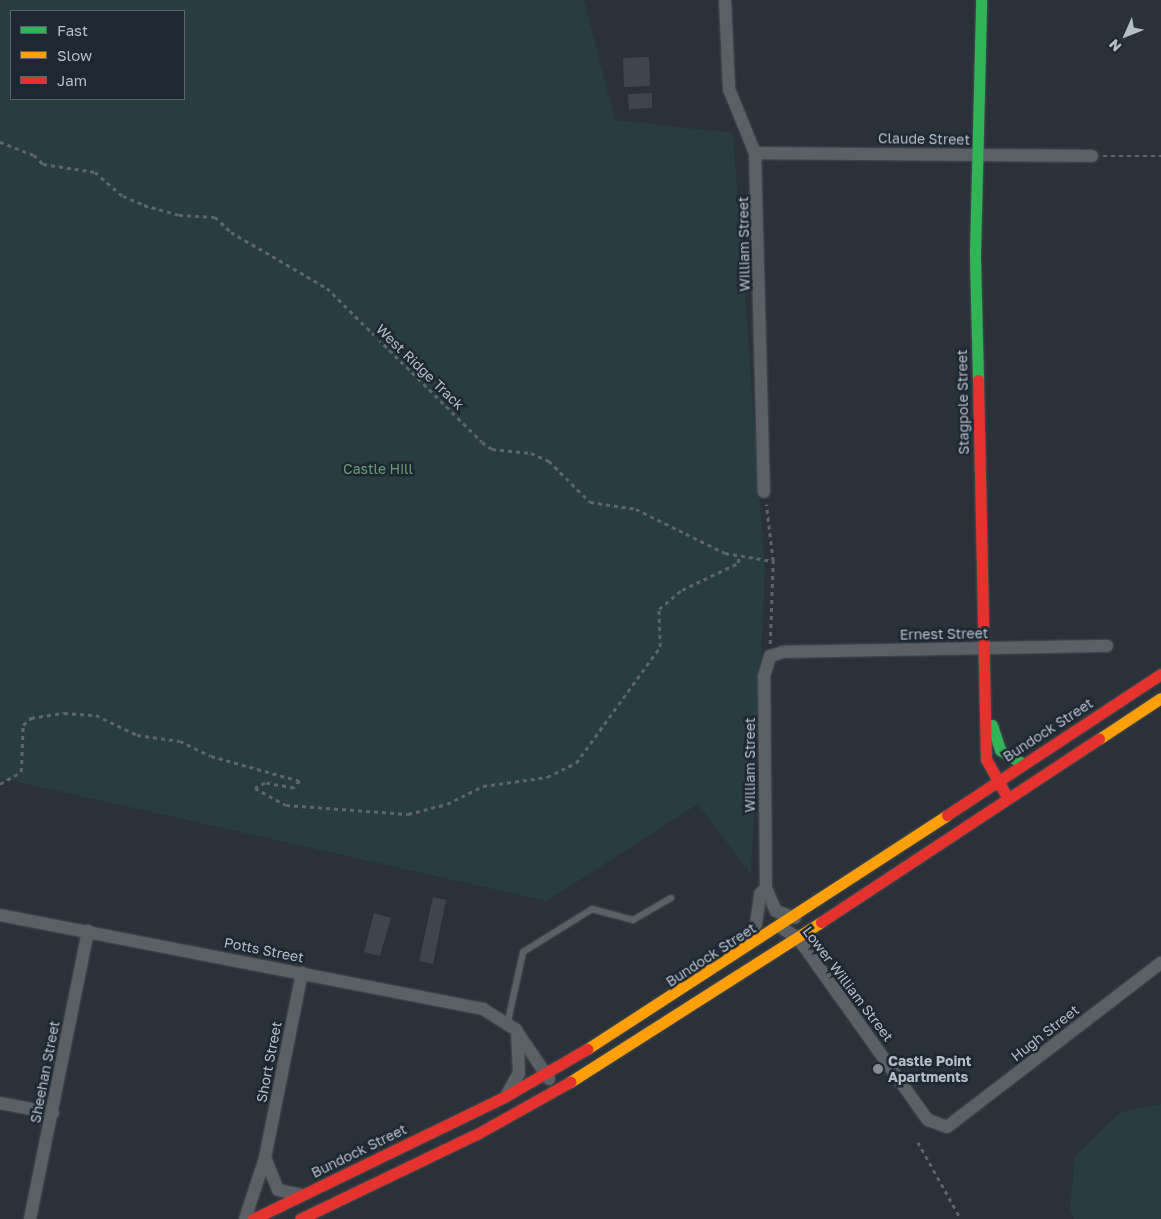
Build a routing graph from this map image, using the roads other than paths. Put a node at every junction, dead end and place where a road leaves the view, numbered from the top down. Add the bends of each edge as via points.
1 (725, 0) edge
2 (982, 0) edge
3 (755, 153) junction
4 (976, 155) junction
5 (1092, 156) road end
6 (764, 492) road end
7 (1106, 646) dead end
8 (984, 649) junction
9 (764, 665) joint
10 (1161, 674) edge
11 (1161, 698) edge
12 (985, 711) junction
13 (1023, 764) junction
14 (998, 781) junction
15 (1008, 797) junction
16 (766, 888) junction
17 (671, 898) dead end
18 (0, 915) edge
19 (796, 918) junction
20 (756, 924) dead end
21 (780, 928) junction
22 (88, 931) junction
23 (798, 938) junction
24 (1161, 963) edge
25 (302, 972) junction
26 (512, 1026) junction
27 (546, 1074) junction
28 (557, 1092) junction
29 (506, 1096) junction
30 (0, 1103) edge
31 (53, 1113) junction
32 (947, 1127) joint
33 (265, 1158) junction
34 (303, 1195) junction
35 (30, 1219) edge
36 (245, 1219) edge
37 (252, 1219) edge
38 (300, 1219) edge

1 - 3 street, William Street via 729,89
2 - 4 main road, Stagpole Street
3 - 4 street, Claude Street
3 - 6 street, William Street
4 - 5 street, Claude Street
4 - 8 main road, Stagpole Street
7 - 8 street, Ernest Street
8 - 9 street, Ernest Street via 782,652 774,654
8 - 12 main road, Stagpole Street
9 - 16 street, William Street
10 - 13 main road, Bundock Street
11 - 15 main road
12 - 13 main road via 1000,750
12 - 14 main road, Stagpole Street via 986,759
13 - 14 main road, Bundock Street
14 - 15 main road, Stagpole Street
14 - 19 main road, Bundock Street
15 - 23 main road
16 - 19 street, William Street via 776,912
16 - 20 street, William Street via 760,894
17 - 26 lane via 633,920 592,909 523,952
18 - 22 street, Potts Street
19 - 21 main road, Bundock Street
21 - 23 street, Lower William Street
21 - 27 main road, Bundock Street
22 - 25 street, Potts Street
22 - 31 street, Sheehan Street
23 - 28 main road
23 - 32 street, Lower William Street via 928,1120
24 - 32 street, Hugh Street
25 - 26 street, Potts Street via 458,1003
25 - 33 street, Short Street
26 - 27 street
26 - 29 street via 519,1072
27 - 28 street
27 - 29 main road, Bundock Street
28 - 38 main road
29 - 34 main road, Bundock Street
30 - 31 street
31 - 35 street, Sheehan Street
33 - 34 street, Short Street via 269,1176 278,1190
33 - 36 street, Short Street
34 - 37 main road, Bundock Street

